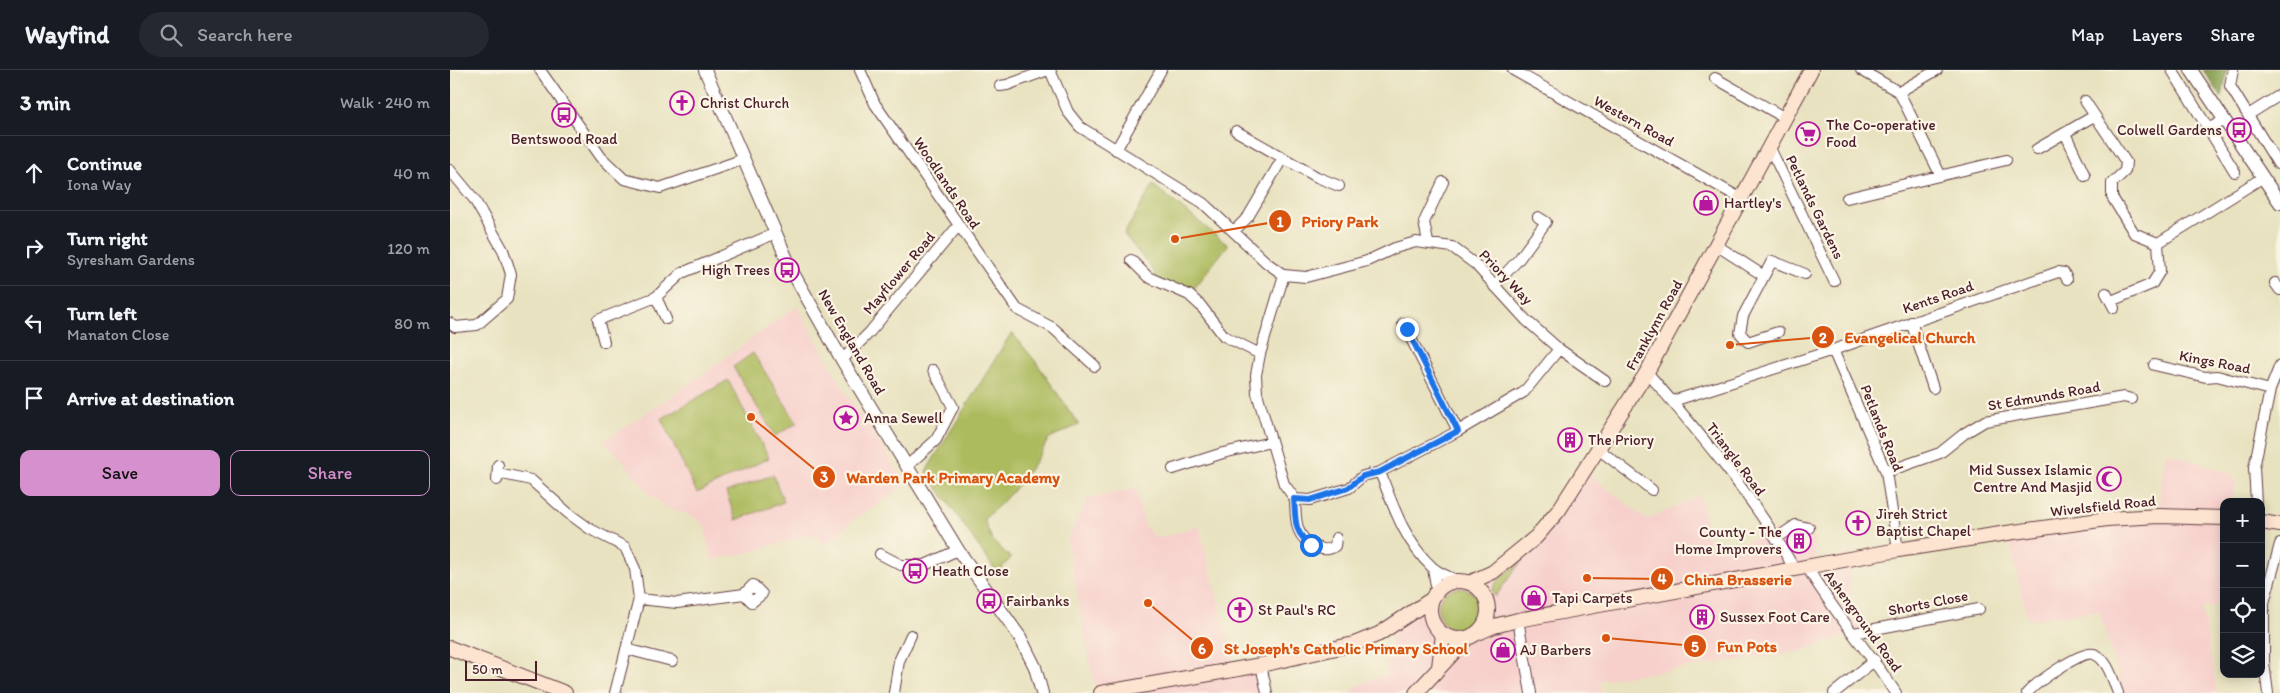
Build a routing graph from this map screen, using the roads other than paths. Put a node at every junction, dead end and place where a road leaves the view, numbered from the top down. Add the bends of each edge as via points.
1 (540, 70) edge
2 (705, 70) edge
3 (860, 70) edge
4 (1049, 70) edge
5 (1161, 70) edge
6 (1513, 70) edge
7 (1811, 70) edge
8 (1861, 70) edge
9 (1937, 70) edge
10 (2172, 70) edge
11 (2191, 70) edge
12 (2233, 70) edge
13 (1715, 78) dead end
14 (1000, 86) dead end
15 (1899, 92) junction
16 (2280, 95) edge
17 (2085, 101) dead end
18 (2248, 115) junction
19 (2094, 116) junction
20 (1785, 118) junction
21 (2223, 120) junction
22 (2208, 129) junction
23 (1236, 131) dead end
24 (2064, 133) junction
25 (1769, 146) junction
26 (2037, 149) dead end
27 (1116, 150) junction
28 (744, 159) junction
29 (1282, 159) junction
30 (2006, 160) dead end
31 (2280, 163) edge
32 (450, 170) edge
33 (2235, 172) dead end
34 (1941, 176) junction
35 (2085, 176) dead end
36 (2262, 178) junction
37 (1444, 182) dead end
38 (1339, 186) dead end
39 (1740, 198) junction
40 (1847, 198) dead end
41 (2280, 203) edge
42 (1538, 217) dead end
43 (958, 226) junction
44 (1234, 231) junction
45 (776, 233) junction
46 (1428, 242) junction
47 (2158, 244) junction
48 (1716, 245) junction
49 (1131, 260) dead end
50 (1805, 274) dead end
51 (1284, 275) junction
52 (1764, 276) junction
53 (2066, 278) dead end
54 (1834, 281) dead end
55 (1494, 286) junction
56 (656, 297) junction
57 (2110, 301) dead end
58 (666, 320) dead end
59 (1911, 322) junction
60 (450, 323) edge
61 (1403, 323) dead end
62 (1778, 332) dead end
63 (604, 342) dead end
64 (1559, 349) junction
65 (1833, 350) junction
66 (1260, 354) junction
67 (842, 360) junction
68 (2154, 365) dead end
69 (2280, 365) edge
70 (1095, 366) dead end
71 (933, 370) dead end
72 (1647, 372) junction
73 (1605, 381) dead end
74 (1933, 388) dead end
75 (2270, 390) junction
76 (2131, 399) dead end
77 (1673, 401) junction
78 (1458, 431) junction
79 (1271, 442) junction
80 (1598, 449) junction
81 (906, 466) junction
82 (1173, 470) dead end
83 (1380, 472) junction
84 (1886, 472) junction
85 (498, 473) dead end
86 (1652, 490) dead end
87 (2256, 498) edge
88 (1294, 499) junction
89 (2220, 518) edge
90 (2265, 523) edge
91 (2280, 525) edge
92 (1809, 528) dead end
93 (1336, 538) dead end
94 (1777, 538) junction
95 (2280, 544) edge
96 (958, 550) junction
97 (1898, 550) junction
98 (880, 554) dead end
99 (1433, 568) junction
100 (1801, 568) junction
101 (1493, 572) junction
102 (1464, 582) junction
103 (744, 594) dead end
104 (1435, 596) junction
105 (639, 599) junction
106 (1485, 600) junction
107 (1979, 609) dead end
108 (1518, 620) junction
109 (1433, 623) junction
110 (1392, 624) junction
111 (1854, 633) junction
112 (911, 634) dead end
113 (1443, 634) junction
114 (1470, 636) junction
115 (450, 648) edge
116 (626, 649) junction
117 (1875, 660) junction
118 (672, 661) dead end
119 (1261, 665) junction
120 (1439, 667) junction
121 (565, 693) edge
122 (615, 693) edge
123 (894, 693) edge
124 (1042, 693) edge
125 (1101, 693) edge
126 (1267, 693) edge
127 (1416, 693) edge
128 (1531, 693) edge
129 (1834, 693) edge
130 (1896, 693) edge
131 (2027, 693) edge
132 (2118, 693) edge
133 (2268, 693) edge

1 - 28 street via 601,157 624,179 660,188
2 - 28 street, New England Road
3 - 43 street, Woodlands Road via 875,104
4 - 14 street
4 - 27 street via 1068,112 1091,135
5 - 27 street
6 - 39 street, Western Road
7 - 20 main road, Franklynn Road
8 - 15 street
9 - 15 street
10 - 22 street
11 - 21 street
12 - 18 street via 2230,86
13 - 20 street
15 - 34 street
16 - 18 street
17 - 19 street
18 - 31 street
19 - 24 street
19 - 47 street via 2126,162 2125,170 2112,183 2112,197 2134,233
20 - 25 main road, Franklynn Road
21 - 22 street
21 - 36 street
22 - 33 street
23 - 29 street
24 - 26 street
24 - 35 street
25 - 39 main road, Franklynn Road
25 - 54 street, Petlands Gardens
27 - 44 street via 1203,203
28 - 45 street, New England Road
29 - 38 street
29 - 44 street via 1248,217
30 - 34 street
32 - 60 street via 474,199 503,250 511,274 507,300 477,326 454,326
34 - 40 street
36 - 41 street
36 - 47 street
37 - 46 street via 1424,222
39 - 48 main road, Franklynn Road
42 - 55 street via 1546,222
43 - 67 street, Mayflower Road via 869,333
43 - 70 street, Woodlands Road via 1017,309 1053,328
44 - 51 street via 1266,263
45 - 56 street via 708,266 682,273
45 - 67 street, New England Road via 793,273
46 - 51 street, Priory Way via 1395,248 1367,261 1306,278
46 - 55 street, Priory Way via 1452,247 1475,264
47 - 57 street via 2160,271 2152,284
48 - 52 street
48 - 72 main road, Franklynn Road
49 - 66 street via 1148,277 1189,295 1224,336
50 - 52 street via 1772,261
51 - 66 street
52 - 62 street via 1743,316 1740,333 1748,342
53 - 59 street, Kents Road via 2064,273 2058,272
55 - 64 street, Priory Way
56 - 58 street
56 - 63 street via 598,320
59 - 65 street, Kents Road
59 - 74 street
61 - 78 street
64 - 73 street, Priory Way
64 - 78 street via 1524,392
65 - 77 street, Kents Road
65 - 84 street, Petlands Road
66 - 79 street via 1257,393
67 - 81 street, New England Road
68 - 75 street, Kings Road via 2206,377 2217,376
69 - 75 street
71 - 81 street via 953,407 936,440
72 - 77 street, Triangle Road
72 - 80 main road, Franklynn Road
75 - 87 street via 2254,468
76 - 84 street, St Edmunds Road via 2124,397 1985,421 1940,453
77 - 94 street, Triangle Road
78 - 83 street
79 - 82 street via 1223,453
79 - 88 street via 1284,484
80 - 86 street
80 - 101 main road, Franklynn Road via 1559,510 1536,537
81 - 96 street, New England Road
83 - 88 street via 1363,476 1348,488 1310,500
83 - 99 street via 1396,516 1412,543
84 - 97 street, Petlands Road
85 - 105 street via 521,474 590,529 625,547 636,569
88 - 93 street via 1297,529 1304,540 1328,550 1335,546
89 - 97 main road, Wivelsfield Road via 2107,519
90 - 91 main road
92 - 94 street via 1796,525
94 - 100 street, Triangle Road
95 - 133 street via 2264,603 2264,663
96 - 98 street via 925,566 901,565
96 - 124 street, New England Road via 1020,637 1035,667
97 - 100 main road, Wivelsfield Road
99 - 102 street
99 - 104 street
100 - 108 main road, Wivelsfield Road
100 - 111 street, Ashenground Road
101 - 102 main road, Franklynn Road
101 - 106 main road
102 - 104 main road via 1444,586
102 - 106 main road via 1477,588
103 - 105 street via 677,603
104 - 109 main road via 1430,607
104 - 110 main road
105 - 116 street
106 - 108 main road via 1503,617
106 - 114 main road via 1485,622
107 - 111 street, Shorts Close
108 - 114 main road, Wivelsfield Road
108 - 128 street
109 - 110 main road via 1416,620
109 - 113 main road
110 - 119 main road via 1379,634 1354,644
111 - 117 street, Ashenground Road
112 - 123 street via 899,661
113 - 114 main road via 1450,638
113 - 120 main road
114 - 120 main road
115 - 121 main road
116 - 118 street
116 - 122 street
117 - 129 street
117 - 130 street, Ashenground Road
119 - 125 main road
119 - 126 street
120 - 127 main road
131 - 132 street via 2034,685 2089,653 2095,654 2108,668

